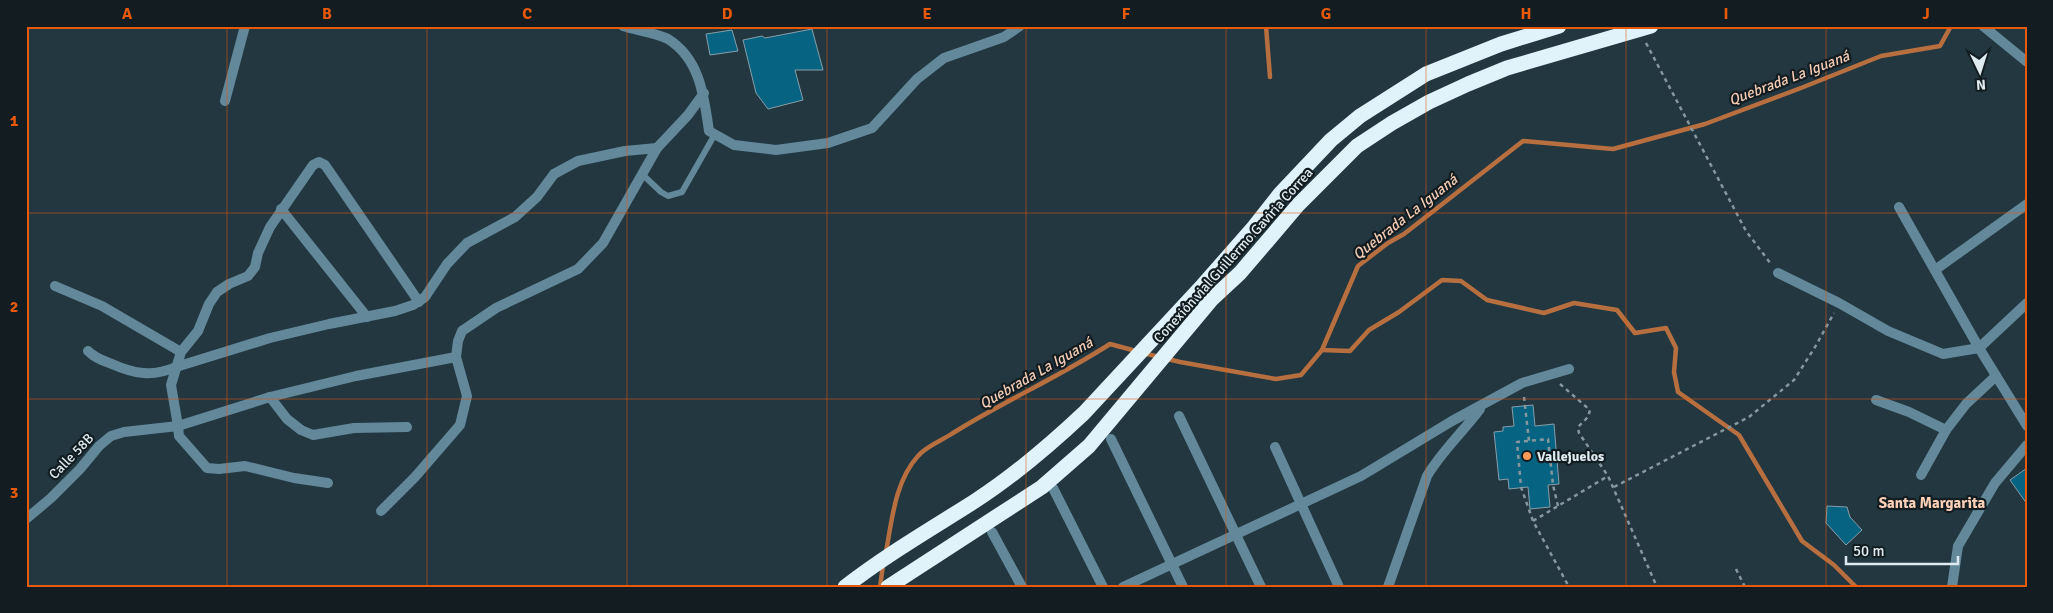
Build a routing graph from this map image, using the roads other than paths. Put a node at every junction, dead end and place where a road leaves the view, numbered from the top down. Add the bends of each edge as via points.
1 (245, 26) edge
2 (623, 26) edge
3 (1020, 26) edge
4 (1558, 26) edge
5 (1983, 26) edge
6 (1646, 30) edge
7 (2027, 62) edge
8 (704, 93) junction
9 (225, 101) dead end
10 (715, 134) junction
11 (657, 148) junction
12 (642, 174) junction
13 (2027, 204) edge
14 (1899, 207) dead end
15 (281, 209) junction
16 (1935, 270) junction
17 (1778, 273) road end
18 (55, 286) dead end
19 (419, 302) junction
20 (2027, 303) edge
21 (367, 317) junction
22 (1978, 348) junction
23 (88, 351) dead end
24 (181, 352) junction
25 (456, 357) junction
26 (176, 367) junction
27 (1569, 368) dead end
28 (1996, 376) junction
29 (270, 396) junction
30 (1876, 400) dead end
31 (1482, 406) junction
32 (1179, 416) dead end
33 (178, 426) junction
34 (406, 426) dead end
35 (2027, 426) edge
36 (1946, 430) junction
37 (1111, 439) dead end
38 (2027, 445) edge
39 (1275, 447) dead end
40 (1921, 474) dead end
41 (328, 483) dead end
42 (1053, 488) dead end
43 (1301, 503) junction
44 (381, 511) dead end
45 (26, 519) edge
46 (992, 532) dead end
47 (1236, 533) junction
48 (1171, 563) junction
49 (845, 587) edge
50 (888, 587) edge
51 (1022, 587) edge
52 (1104, 587) edge
53 (1123, 587) edge
54 (1182, 587) edge
55 (1261, 587) edge
56 (1339, 587) edge
57 (1388, 587) edge
58 (1952, 587) edge

1 - 9 street
2 - 8 street via 667,38 690,58
3 - 10 street via 1004,38 944,58 917,79 872,128 828,143 776,150 734,145
4 - 49 highway, Conexión vial Guillermo Gaviria Correa via 1501,44 1426,74 1360,116 1331,140 1292,181 1203,285 1084,413 1027,464
5 - 7 street
6 - 50 highway, Conexión vial Guillermo Gaviria Correa via 1507,68 1452,91 1357,146 1326,174 1240,273 1212,299 1101,432 1064,468 1021,502
8 - 10 street via 709,131
8 - 11 street
10 - 12 lane via 682,192 668,196
11 - 12 street
11 - 19 street via 625,150 578,161 554,174 515,217 467,243
12 - 25 street via 603,243 578,270 496,308 462,331
13 - 16 street
14 - 16 street
15 - 19 street via 313,165 322,163
15 - 21 street
15 - 24 street via 258,253 255,267 248,276 217,292 198,331
16 - 22 street
17 - 22 street via 1888,331 1943,354
18 - 24 street via 102,306
19 - 21 street
20 - 22 street
21 - 26 street via 270,338
22 - 28 street
23 - 26 street via 96,358 129,372 145,374
24 - 26 street
25 - 29 street, Calle 58B
25 - 44 street via 467,396 460,425
26 - 33 street via 170,385
27 - 31 street via 1522,383
28 - 35 street
28 - 36 street via 1966,404
29 - 33 street, Calle 58B
29 - 34 street via 287,419 312,435 354,428
30 - 36 street
31 - 43 street via 1361,476
31 - 57 street via 1427,476
32 - 47 street
33 - 41 street via 179,436 207,468 218,470 245,466
33 - 45 street, Calle 58B via 111,436
36 - 40 street
37 - 48 street
38 - 58 street via 1995,483 1958,546
39 - 43 street
42 - 52 street
43 - 47 street
43 - 56 street
46 - 51 street
47 - 48 street
47 - 55 street
48 - 53 street
48 - 54 street

